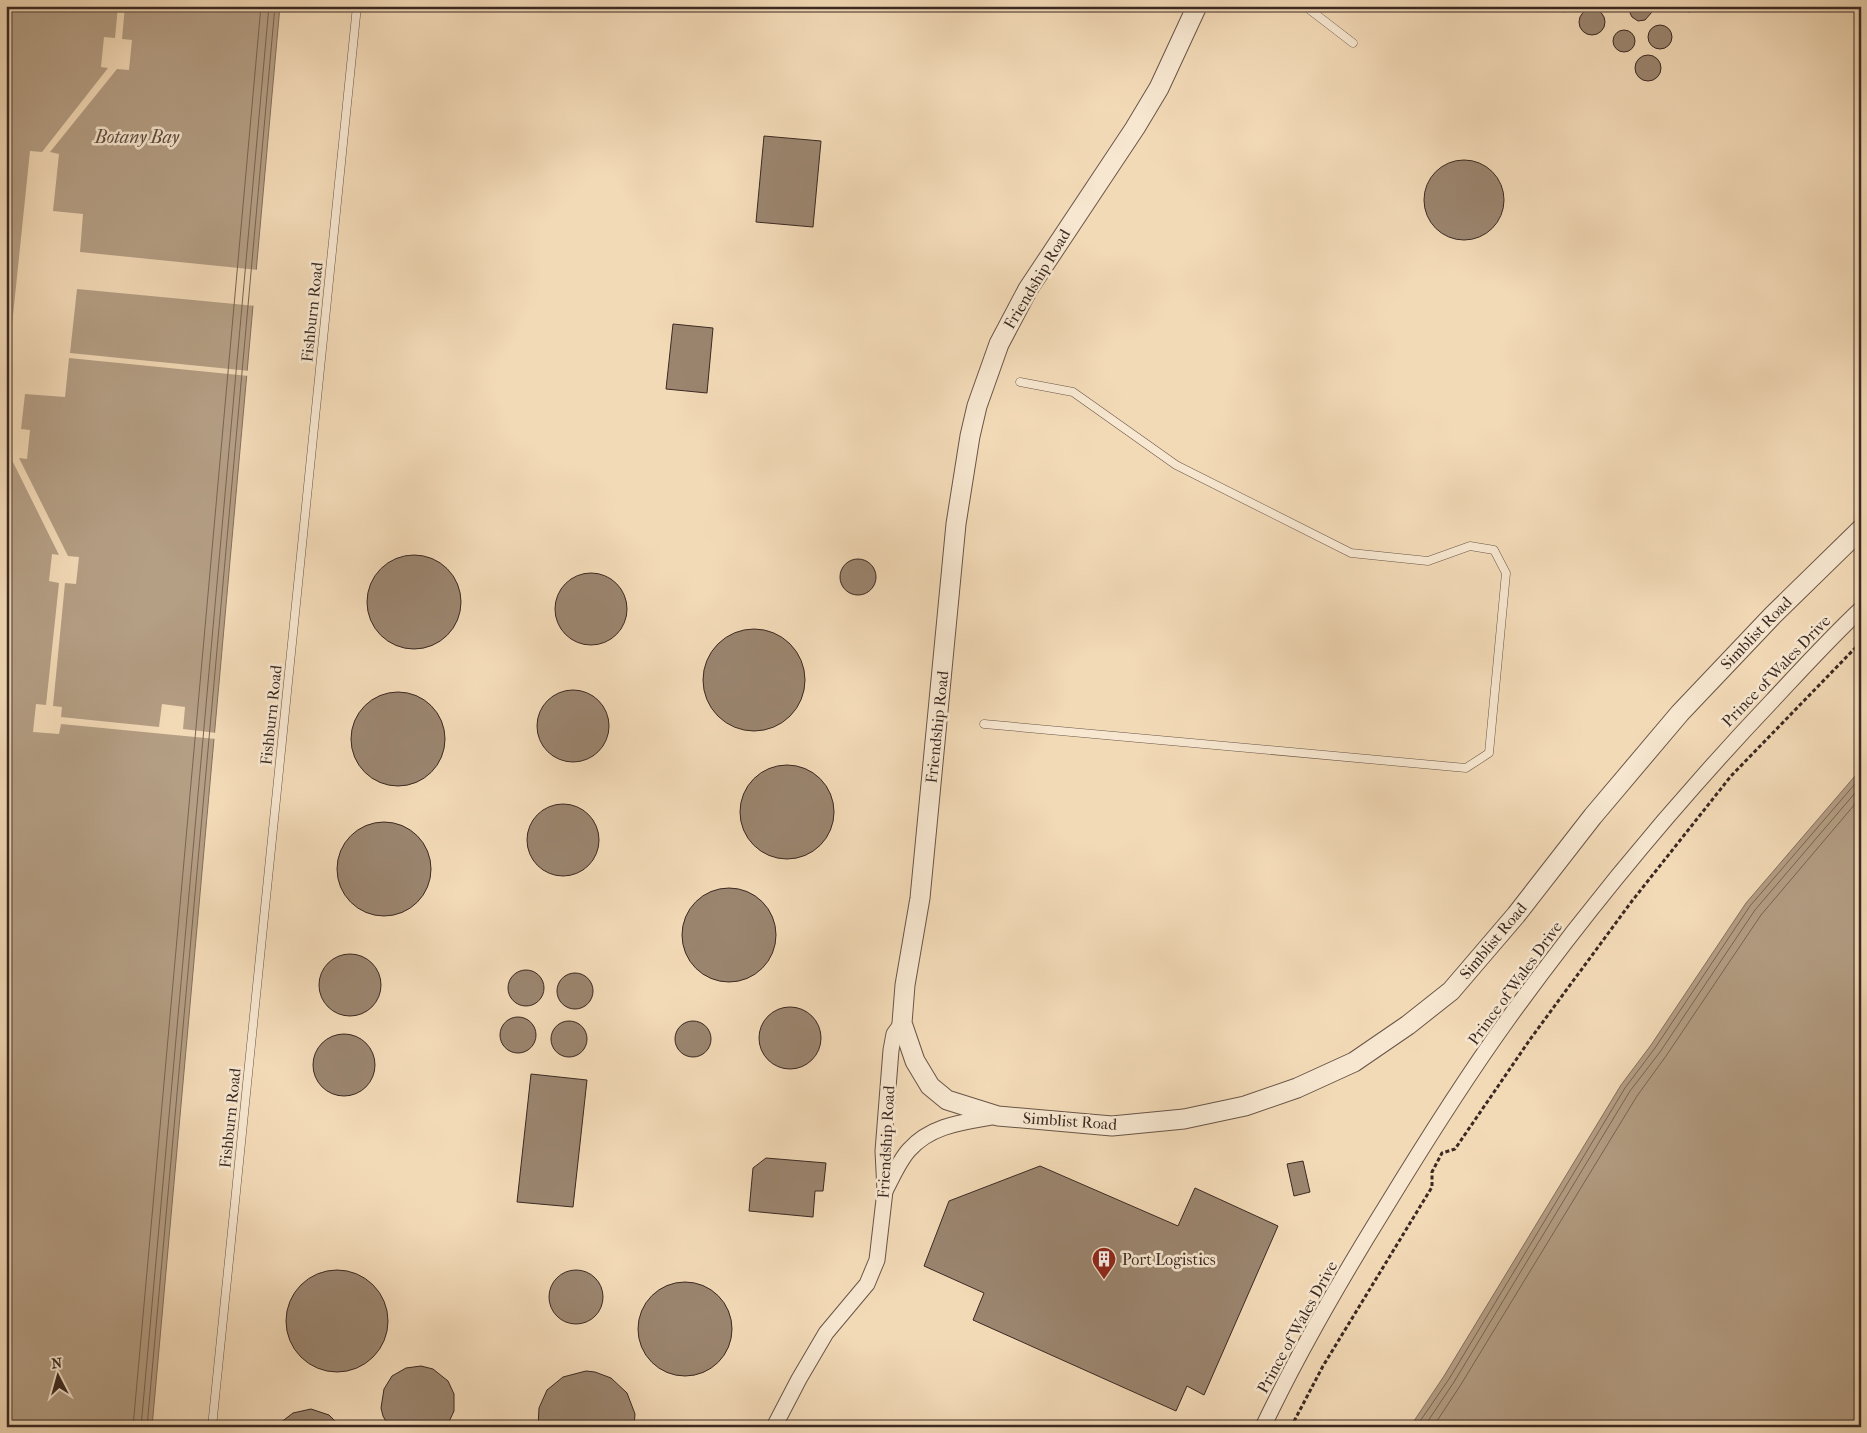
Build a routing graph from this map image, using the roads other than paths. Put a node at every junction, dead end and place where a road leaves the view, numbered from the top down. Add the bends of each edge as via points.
1 (357, 6) edge
2 (1197, 6) edge
3 (1208, 6) edge
4 (1305, 6) edge
5 (1353, 43) dead end
6 (1178, 49) junction
7 (1020, 382) dead end
8 (1861, 529) edge
9 (1861, 609) edge
10 (984, 724) dead end
11 (902, 1023) junction
12 (998, 1116) junction
13 (885, 1191) junction
14 (212, 1427) edge
15 (774, 1427) edge
16 (1263, 1427) edge

1 - 14 lane, Fishburn Road
2 - 6 street, Friendship Road
3 - 6 street, Friendship Road
4 - 5 lane
6 - 11 street, Friendship Road via 1135,128 1028,289 999,344 978,406 964,467 956,524 920,898
7 - 10 lane via 1074,392 1176,465 1352,553 1428,561 1470,546 1494,550 1506,573 1489,753 1466,768
8 - 12 street, Simblist Road via 1680,713 1451,991 1354,1062 1297,1088 1245,1106 1184,1119 1112,1126
9 - 16 street, Prince of Wales Drive via 1672,810 1506,1020 1419,1152 1334,1292
11 - 12 street, Simblist Road via 915,1061 930,1086 947,1100
11 - 13 street, Friendship Road via 894,1034 891,1050 883,1151
12 - 13 street, Simblist Road via 946,1126 920,1139 908,1151
13 - 15 street, Friendship Road via 877,1260 867,1284 826,1333

